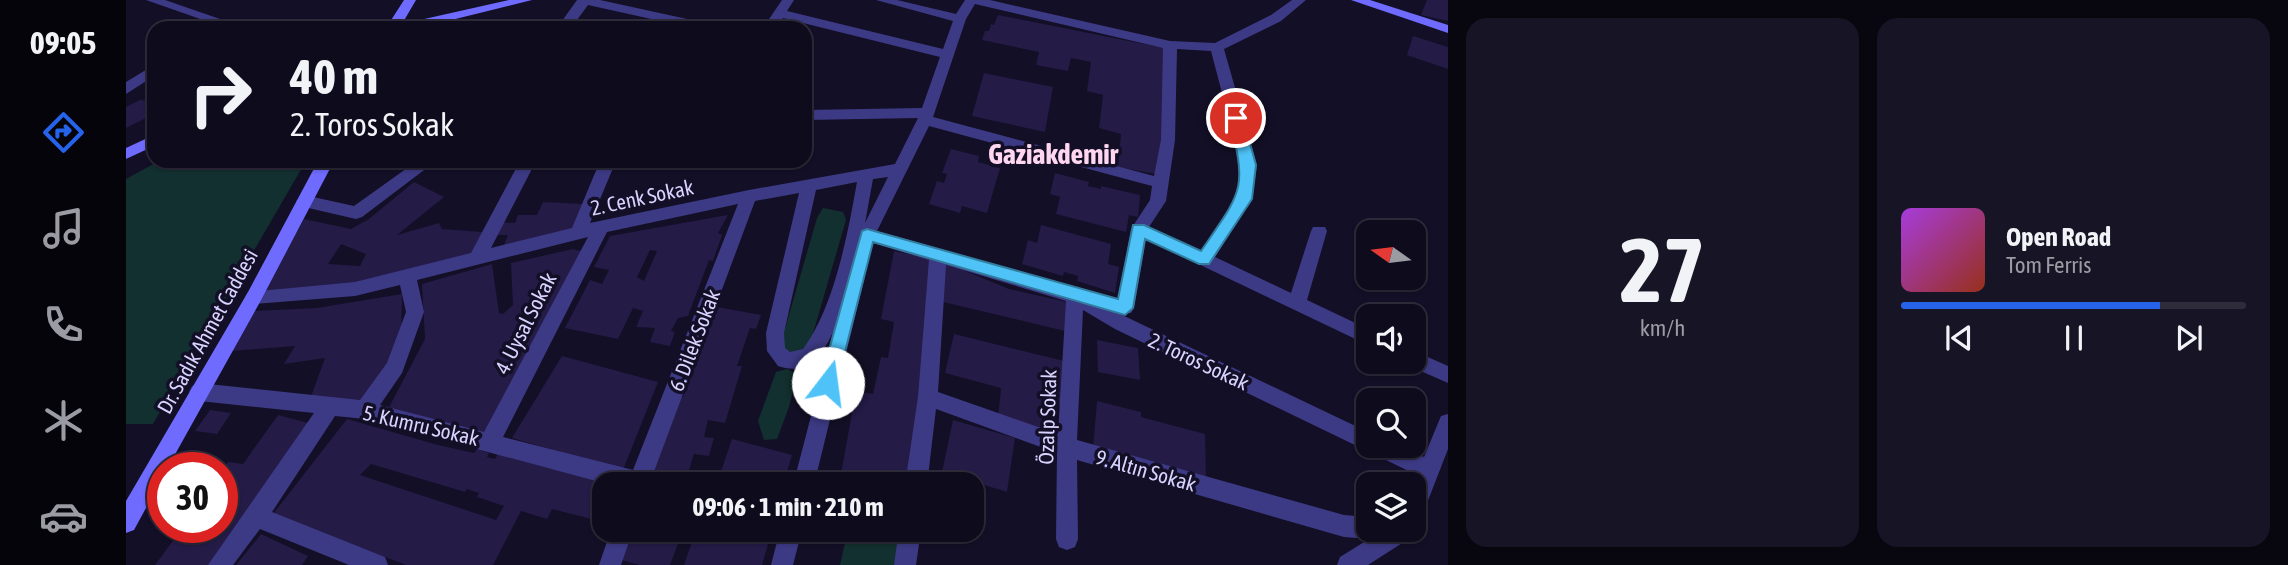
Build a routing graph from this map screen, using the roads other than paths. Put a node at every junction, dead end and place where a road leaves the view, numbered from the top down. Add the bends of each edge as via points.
1 (152, 0) edge
2 (410, 0) edge
3 (526, 0) edge
4 (584, 0) edge
5 (788, 0) edge
6 (882, 0) edge
7 (973, 0) edge
8 (1300, 0) edge
9 (1365, 1) edge
10 (901, 2) edge
11 (779, 13) junction
12 (960, 19) junction
13 (209, 21) edge
14 (397, 21) edge
15 (433, 21) edge
16 (569, 21) edge
17 (656, 21) edge
18 (774, 21) edge
19 (1448, 30) edge
20 (1170, 45) junction
21 (1217, 47) junction
22 (949, 54) junction
23 (147, 74) edge
24 (126, 89) edge
25 (812, 115) edge
26 (926, 117) junction
27 (147, 144) edge
28 (126, 154) edge
29 (322, 168) edge
30 (418, 168) edge
31 (524, 168) edge
32 (605, 168) edge
33 (900, 170) junction
34 (866, 176) junction
35 (1161, 183) junction
36 (809, 185) junction
37 (749, 195) junction
38 (304, 201) junction
39 (601, 227) junction
40 (1139, 229) junction
41 (1319, 231) dead end
42 (579, 233) junction
43 (867, 235) junction
44 (938, 256) junction
45 (477, 258) junction
46 (1204, 260) junction
47 (407, 275) junction
48 (1075, 296) junction
49 (254, 297) junction
50 (1297, 303) junction
51 (1356, 331) edge
52 (1426, 365) edge
53 (1448, 375) edge
54 (199, 392) junction
55 (928, 397) junction
56 (330, 406) junction
57 (365, 410) junction
58 (1448, 423) edge
59 (1356, 436) edge
60 (490, 441) junction
61 (1067, 447) junction
62 (1403, 458) edge
63 (1431, 471) junction
64 (600, 472) edge
65 (643, 472) edge
66 (806, 472) edge
67 (918, 472) edge
68 (1426, 482) edge
69 (256, 517) junction
70 (126, 522) edge
71 (1356, 527) edge
72 (1067, 539) dead end
73 (618, 542) edge
74 (788, 542) edge
75 (908, 542) edge
76 (1383, 542) edge
77 (219, 565) edge
78 (377, 565) edge
79 (610, 565) edge
80 (782, 565) edge
81 (905, 565) edge
82 (1348, 565) edge

1 - 13 street
2 - 14 main road
3 - 15 main road
4 - 16 street
4 - 17 street
5 - 11 street
6 - 10 street
7 - 12 street
7 - 20 street
8 - 21 street via 1276,18
9 - 19 main road
10 - 12 street
11 - 18 street
11 - 22 street
12 - 22 street
20 - 21 street
20 - 35 street via 1168,140
21 - 46 street via 1249,165 1244,199
22 - 26 street
23 - 24 street
25 - 26 street
26 - 33 street
26 - 35 street
27 - 28 main road
29 - 38 main road, Dr. Sadık Ahmet Caddesi
30 - 38 street via 356,213
31 - 45 street
32 - 42 street
33 - 34 street, 2. Cenk Sokak
33 - 43 street
34 - 36 street, 2. Cenk Sokak
34 - 36 street via 824,334 812,354 800,362 785,360 776,351 775,333
35 - 40 street via 1158,201
36 - 37 street, 2. Cenk Sokak
37 - 39 street, 2. Cenk Sokak
37 - 65 street, 6. Dilek Sokak
38 - 49 main road, Dr. Sadık Ahmet Caddesi
39 - 42 street, 2. Cenk Sokak
39 - 60 street, 4. Uysal Sokak
40 - 46 street
40 - 48 street via 1125,308
41 - 50 street
42 - 45 street, 2. Cenk Sokak
43 - 44 street, 2. Toros Sokak
43 - 66 street
44 - 48 street, 2. Toros Sokak
44 - 55 street
45 - 47 street, 2. Cenk Sokak
46 - 50 street
47 - 49 street, 2. Cenk Sokak via 355,289
47 - 57 street via 415,312 395,367
48 - 59 street, 2. Toros Sokak via 1121,324
48 - 61 street, Özalp Sokak
49 - 54 main road, Dr. Sadık Ahmet Caddesi
50 - 51 street
52 - 53 street
54 - 56 street, 5. Kumru Sokak
54 - 70 main road, Dr. Sadık Ahmet Caddesi
55 - 61 street, 9. Altın Sokak
55 - 67 street
56 - 57 street, 5. Kumru Sokak
56 - 69 street
57 - 60 street, 5. Kumru Sokak
58 - 63 street
60 - 64 street, 5. Kumru Sokak
61 - 71 street, 9. Altın Sokak
61 - 72 street, Özalp Sokak
62 - 63 street
63 - 68 street
69 - 77 street
69 - 78 street
73 - 79 street
74 - 80 street
75 - 81 street
76 - 82 street

